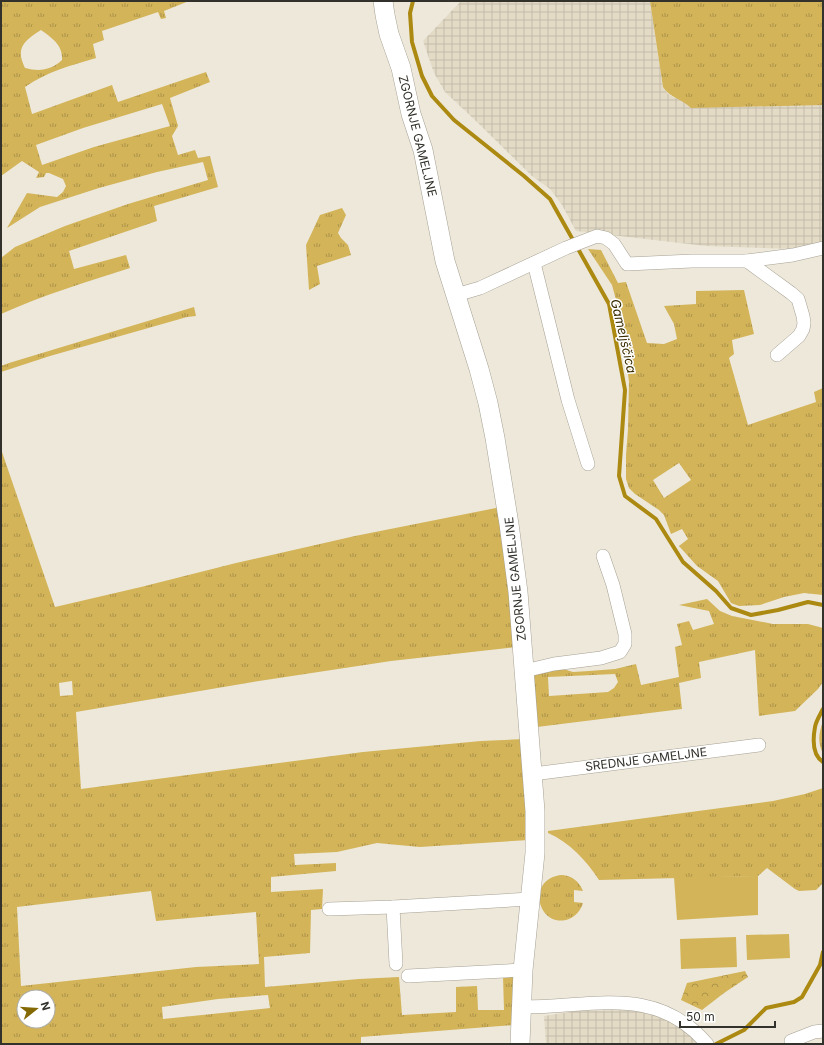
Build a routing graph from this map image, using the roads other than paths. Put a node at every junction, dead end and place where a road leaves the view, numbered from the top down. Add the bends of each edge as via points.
1 (383, 1) edge
2 (823, 248) edge
3 (746, 261) junction
4 (534, 263) junction
5 (456, 295) junction
6 (777, 355) dead end
7 (588, 464) dead end
8 (603, 556) dead end
9 (524, 671) junction
10 (759, 745) dead end
11 (533, 774) junction
12 (530, 899) junction
13 (393, 907) junction
14 (329, 909) dead end
15 (396, 964) dead end
16 (523, 970) junction
17 (408, 976) dead end
18 (522, 1007) junction
19 (823, 1031) edge
20 (705, 1041) edge
21 (791, 1041) dead end
22 (520, 1044) edge

1 - 5 street, ZGORNJE GAMELJNE via 389,34 401,68 411,114 429,173 441,240
2 - 3 street
3 - 4 street via 627,264 614,244 606,238 597,236
3 - 6 street via 798,299 803,316 803,329 799,336
4 - 5 street via 480,288
4 - 7 street via 568,400
5 - 9 street, ZGORNJE GAMELJNE via 479,369 495,438 518,592
8 - 9 street via 625,634 625,644 620,652 601,658
9 - 11 street
10 - 11 street, SREDNJE GAMELJNE
11 - 12 street via 536,830
12 - 13 street
12 - 16 street
13 - 14 street
13 - 15 street
16 - 17 street
16 - 18 street
18 - 20 street via 599,1003 626,1003 652,1007 671,1014 691,1027
18 - 22 street
19 - 21 street

